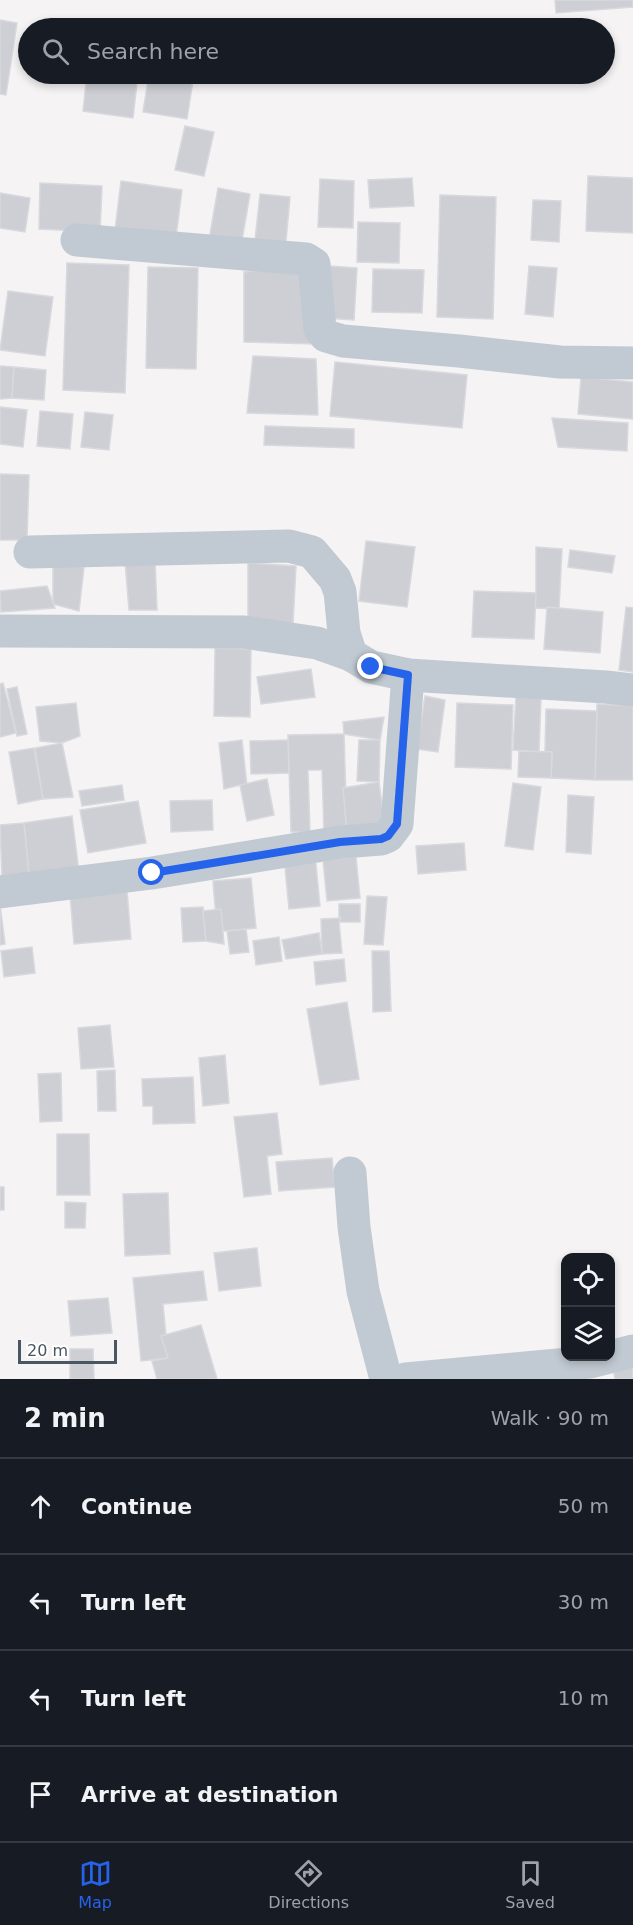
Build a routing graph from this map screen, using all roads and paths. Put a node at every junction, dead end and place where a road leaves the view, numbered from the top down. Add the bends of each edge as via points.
1 (77, 240) dead end
2 (633, 363) edge
3 (30, 552) dead end
4 (0, 631) edge
5 (351, 655) junction
6 (408, 675) junction
7 (633, 690) edge
8 (0, 892) edge
9 (351, 1173) dead end
10 (633, 1351) edge
11 (591, 1370) edge
12 (386, 1379) edge
13 (406, 1379) edge

1 - 2 street via 306,259 314,264 320,329 326,336 343,341 560,362
3 - 5 street via 289,546 312,552 335,579 340,592 344,633
4 - 5 street via 244,632 318,643
5 - 6 street via 371,667
6 - 7 street
6 - 8 street via 397,824 388,836
9 - 12 street via 363,1292
10 - 11 street
11 - 13 street

